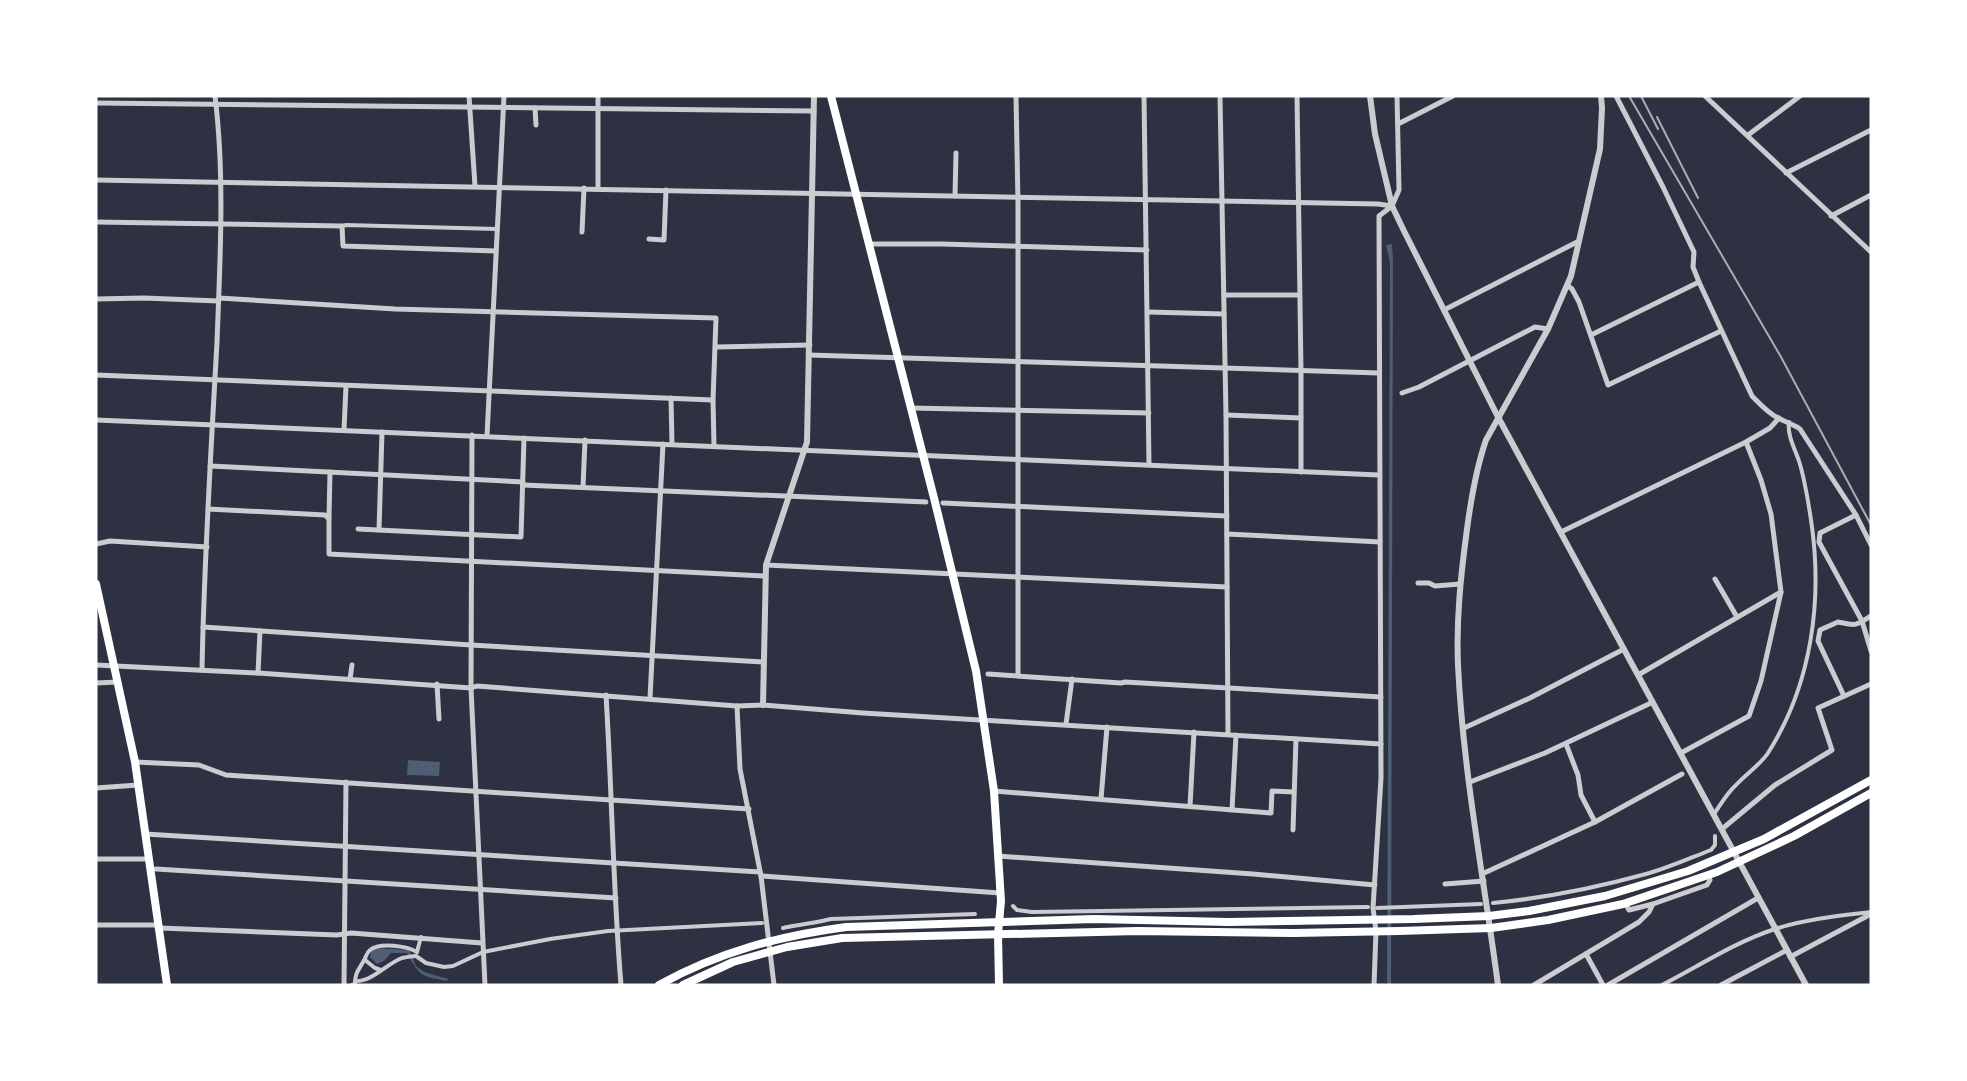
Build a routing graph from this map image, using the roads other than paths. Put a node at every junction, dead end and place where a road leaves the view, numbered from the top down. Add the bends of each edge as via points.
1 (215, 96) edge
2 (469, 96) edge
3 (504, 96) edge
4 (598, 96) edge
5 (814, 96) edge
6 (831, 96) edge
7 (1016, 96) edge
8 (1144, 96) edge
9 (1220, 96) edge
10 (1297, 96) edge
11 (1370, 96) edge
12 (1397, 96) edge
13 (1453, 96) edge
14 (1601, 96) edge
15 (1616, 96) edge
16 (1705, 96) edge
17 (1800, 96) edge
18 (96, 103) edge
19 (216, 104) junction
20 (470, 107) junction
21 (503, 108) junction
22 (535, 108) junction
23 (598, 109) junction
24 (814, 111) junction
25 (1398, 124) junction
26 (536, 125) dead end
27 (1871, 130) edge
28 (1748, 135) junction
29 (956, 153) dead end
30 (1786, 173) junction
31 (96, 180) edge
32 (220, 182) junction
33 (475, 186) junction
34 (500, 187) junction
35 (584, 188) junction
36 (598, 189) junction
37 (666, 190) junction
38 (812, 193) junction
39 (857, 194) junction
40 (1871, 195) edge
41 (955, 196) junction
42 (1018, 197) junction
43 (1146, 199) junction
44 (1221, 201) junction
45 (1298, 203) junction
46 (1392, 206) junction
47 (1831, 216) junction
48 (96, 222) edge
49 (220, 225) junction
50 (342, 226) junction
51 (497, 229) junction
52 (582, 232) dead end
53 (649, 239) dead end
54 (664, 240) junction
55 (1579, 241) junction
56 (869, 244) junction
57 (1018, 247) junction
58 (664, 248) dead end
59 (1147, 250) junction
60 (496, 251) junction
61 (1871, 252) edge
62 (1699, 282) junction
63 (1567, 285) junction
64 (1224, 295) junction
65 (1299, 295) junction
66 (96, 299) edge
67 (219, 300) junction
68 (1444, 310) junction
69 (492, 311) junction
70 (1148, 312) junction
71 (1224, 314) junction
72 (1548, 329) junction
73 (1721, 331) junction
74 (1591, 335) junction
75 (810, 345) junction
76 (716, 347) junction
77 (809, 355) junction
78 (897, 357) junction
79 (1470, 361) junction
80 (1018, 362) junction
81 (1148, 366) junction
82 (1225, 368) junction
83 (1301, 371) junction
84 (1379, 373) junction
85 (96, 375) edge
86 (215, 380) junction
87 (346, 386) junction
88 (490, 391) junction
89 (1402, 393) dead end
90 (671, 398) junction
91 (713, 400) junction
92 (910, 408) junction
93 (1018, 412) junction
94 (1149, 413) junction
95 (1226, 415) junction
96 (1498, 417) junction
97 (1301, 418) junction
98 (1779, 418) junction
99 (96, 420) edge
100 (1789, 422) junction
101 (213, 424) junction
102 (344, 430) junction
103 (382, 432) junction
104 (472, 435) junction
105 (487, 436) junction
106 (524, 438) junction
107 (585, 440) junction
108 (1746, 442) junction
109 (663, 444) junction
110 (672, 444) junction
111 (714, 446) junction
112 (804, 450) junction
113 (923, 456) junction
114 (1018, 460) junction
115 (1149, 465) junction
116 (210, 466) junction
117 (1227, 469) junction
118 (330, 471) junction
119 (1300, 472) junction
120 (380, 475) junction
121 (1379, 475) junction
122 (471, 480) junction
123 (523, 483) junction
124 (584, 487) junction
125 (661, 489) junction
126 (788, 495) junction
127 (926, 502) dead end
128 (943, 503) dead end
129 (1019, 506) junction
130 (208, 509) junction
131 (1856, 515) junction
132 (1227, 516) junction
133 (329, 519) junction
134 (357, 529) dead end
135 (379, 530) junction
136 (1560, 532) junction
137 (1227, 534) junction
138 (471, 535) junction
139 (1380, 542) junction
140 (96, 544) edge
141 (1871, 544) edge
142 (207, 546) junction
143 (471, 562) junction
144 (766, 565) junction
145 (657, 571) junction
146 (952, 574) junction
147 (765, 576) junction
148 (1019, 577) junction
149 (1715, 579) dead end
150 (1418, 583) dead end
151 (96, 584) edge
152 (1460, 584) junction
153 (1227, 587) junction
154 (1780, 592) junction
155 (1871, 616) edge
156 (1737, 617) junction
157 (1862, 621) junction
158 (203, 627) junction
159 (260, 631) junction
160 (471, 645) junction
161 (1624, 649) junction
162 (1871, 651) edge
163 (653, 655) junction
164 (764, 662) junction
165 (96, 665) edge
166 (115, 665) junction
167 (352, 665) dead end
168 (202, 670) junction
169 (258, 673) junction
170 (988, 674) dead end
171 (1018, 675) junction
172 (1638, 675) junction
173 (350, 679) junction
174 (1072, 679) junction
175 (118, 682) junction
176 (96, 683) edge
177 (437, 684) junction
178 (1871, 684) edge
179 (1227, 687) junction
180 (471, 688) junction
181 (606, 695) junction
182 (1844, 696) junction
183 (1381, 697) junction
184 (650, 698) junction
185 (1653, 702) junction
186 (737, 705) junction
187 (763, 705) junction
188 (439, 719) dead end
189 (985, 719) junction
190 (1066, 724) junction
191 (1107, 727) junction
192 (1464, 728) junction
193 (1194, 732) junction
194 (1227, 734) junction
195 (1236, 735) junction
196 (1296, 739) junction
197 (1381, 744) junction
198 (1566, 744) junction
199 (1681, 753) junction
200 (135, 762) junction
201 (1682, 774) dead end
202 (1871, 780) edge
203 (346, 782) junction
204 (1470, 782) junction
205 (138, 785) junction
206 (96, 788) edge
207 (994, 790) junction
208 (475, 791) junction
209 (1294, 792) junction
210 (1871, 793) edge
211 (1101, 799) junction
212 (613, 800) junction
213 (1190, 807) junction
214 (749, 809) junction
215 (1233, 810) junction
216 (1714, 814) junction
217 (1595, 822) junction
218 (1722, 829) junction
219 (1293, 830) dead end
220 (145, 834) junction
221 (1715, 836) dead end
222 (345, 847) junction
223 (1734, 852) junction
224 (478, 855) junction
225 (998, 856) junction
226 (96, 859) edge
227 (149, 859) junction
228 (1740, 862) junction
229 (615, 864) junction
230 (156, 869) dead end
231 (761, 874) junction
232 (1709, 875) junction
233 (1483, 878) junction
234 (345, 881) junction
235 (1445, 884) dead end
236 (1375, 885) junction
237 (480, 890) junction
238 (1000, 893) junction
239 (616, 898) junction
240 (1758, 898) junction
241 (1492, 903) dead end
242 (1624, 903) junction
243 (1481, 904) dead end
244 (1653, 904) junction
245 (1013, 906) dead end
246 (1368, 908) dead end
247 (1377, 908) dead end
248 (1871, 913) edge
249 (975, 914) dead end
250 (1489, 916) junction
251 (1376, 919) junction
252 (999, 922) junction
253 (762, 923) dead end
254 (96, 925) edge
255 (160, 926) junction
256 (1491, 927) junction
257 (783, 928) dead end
258 (1776, 929) junction
259 (617, 931) junction
260 (1377, 931) junction
261 (344, 934) junction
262 (998, 934) junction
263 (421, 937) junction
264 (769, 941) junction
265 (482, 942) junction
266 (770, 951) junction
267 (483, 952) junction
268 (1789, 953) junction
269 (416, 954) junction
270 (1586, 954) junction
271 (365, 960) junction
272 (382, 970) junction
273 (354, 983) edge
274 (167, 985) edge
275 (344, 985) edge
276 (485, 985) edge
277 (621, 985) edge
278 (659, 985) edge
279 (683, 985) edge
280 (774, 985) edge
281 (999, 985) edge
282 (1374, 985) edge
283 (1498, 985) edge
284 (1534, 985) edge
285 (1605, 985) edge
286 (1662, 985) edge
287 (1721, 985) edge
288 (1806, 985) edge

1 - 19 street
2 - 20 street
3 - 21 street
4 - 23 street
5 - 24 street
6 - 39 main road
7 - 42 street
8 - 43 street
9 - 44 street
10 - 45 street
11 - 46 street
12 - 25 street
13 - 25 street
14 - 55 street via 1600,149
15 - 62 street via 1694,252
16 - 28 street
17 - 28 street
18 - 19 street
19 - 20 street
19 - 32 street
20 - 21 street
20 - 33 street
21 - 22 street
21 - 34 street
22 - 23 street
22 - 26 street
23 - 24 street
23 - 36 street
24 - 38 street
25 - 46 street via 1399,190
27 - 30 street
28 - 30 street
29 - 41 street
30 - 47 street
31 - 32 street
32 - 33 street
32 - 49 street
33 - 34 street
34 - 35 street
34 - 51 street
35 - 36 street
35 - 52 street
36 - 37 street
37 - 38 street
37 - 54 street
38 - 39 street
38 - 75 street
39 - 41 street
39 - 56 main road
40 - 47 street
41 - 42 street
42 - 43 street
42 - 57 street
43 - 44 street
43 - 59 street
44 - 45 street
44 - 64 street
45 - 46 street
45 - 65 street
46 - 68 street
46 - 84 street via 1379,216
47 - 61 street
48 - 49 street
49 - 50 street
49 - 67 street
50 - 51 street
50 - 60 street via 343,246
51 - 60 street
53 - 54 street
54 - 58 street
55 - 63 street
55 - 68 street
56 - 57 street
56 - 78 main road
57 - 59 street
57 - 80 street
59 - 70 street
60 - 69 street
62 - 73 street
62 - 74 street
63 - 72 street
63 - 74 street via 1579,302
64 - 65 street
64 - 71 street
65 - 83 street
66 - 67 street
67 - 69 street
67 - 86 street
68 - 79 street
69 - 76 street via 716,318
69 - 88 street
70 - 71 street
70 - 81 street
71 - 82 street
72 - 79 street via 1535,327
72 - 96 street
73 - 74 street via 1608,385
73 - 98 street via 1752,396
75 - 76 street
75 - 77 street
76 - 91 street
77 - 78 street
77 - 112 street
78 - 80 street
78 - 92 main road
79 - 89 street
79 - 96 street
80 - 81 street
80 - 93 street
81 - 82 street
81 - 94 street
82 - 83 street
82 - 95 street
83 - 84 street
83 - 97 street
84 - 121 street
85 - 86 street
86 - 87 street
86 - 101 street
87 - 88 street
87 - 102 street
88 - 90 street
88 - 105 street
90 - 91 street
90 - 110 street
91 - 111 street
92 - 93 street
92 - 113 main road
93 - 94 street
93 - 114 street
94 - 115 street
95 - 97 street
95 - 117 street
96 - 136 street
96 - 152 street via 1480,457
97 - 119 street
98 - 100 street
98 - 108 street
99 - 101 street
100 - 131 street via 1800,429
100 - 216 street via 1811,519 1816,568 1813,622 1804,673 1790,713 1767,755 1735,786
101 - 102 street
101 - 116 street
102 - 103 street
103 - 104 street
103 - 120 street
104 - 105 street
104 - 122 street
105 - 106 street
106 - 107 street
106 - 123 street
107 - 109 street
107 - 124 street
108 - 136 street
108 - 154 street via 1771,514
109 - 110 street
109 - 125 street
110 - 111 street
111 - 112 street
112 - 113 street
112 - 126 street
113 - 114 street
113 - 146 main road
114 - 115 street
114 - 129 street
115 - 117 street
116 - 118 street
116 - 130 street
117 - 119 street
117 - 132 street
118 - 120 street
118 - 133 street
119 - 121 street
120 - 122 street
120 - 135 street
121 - 139 street
122 - 123 street
122 - 138 street
123 - 124 street
123 - 138 street via 522,537
124 - 125 street
125 - 126 street
125 - 145 street
126 - 127 street
126 - 144 street
128 - 129 street
129 - 132 street
129 - 148 street
130 - 133 street via 325,515
130 - 142 street
131 - 141 street
131 - 157 street via 1820,533 1819,542
132 - 137 street
133 - 143 street via 329,554
134 - 135 street
135 - 138 street
136 - 161 street
137 - 139 street
137 - 153 street
138 - 143 street
139 - 183 street
140 - 142 street via 110,541
142 - 158 street
143 - 145 street
143 - 160 street
144 - 146 street
144 - 147 street
145 - 147 street
145 - 163 street
146 - 148 street
146 - 189 main road
147 - 164 street
148 - 153 street
148 - 171 street
149 - 156 street
150 - 152 street
151 - 166 main road
152 - 192 street via 1458,665
153 - 179 street
154 - 156 street
154 - 199 street via 1761,681 1749,716
155 - 157 street
156 - 172 street
157 - 162 street
157 - 182 street via 1848,626 1838,622 1820,630 1818,641
158 - 159 street
158 - 168 street
159 - 160 street
159 - 169 street
160 - 163 street
160 - 180 street
161 - 172 street
161 - 192 street
163 - 164 street
163 - 184 street
164 - 187 street
165 - 166 street
166 - 168 street
166 - 175 main road
167 - 173 street
168 - 169 street
169 - 173 street
170 - 171 street
171 - 174 street
172 - 185 street
173 - 177 street
174 - 179 street
174 - 190 street
175 - 176 street
175 - 200 main road
177 - 180 street
177 - 188 street
178 - 182 street
179 - 183 street
179 - 194 street
180 - 181 street
180 - 208 street
181 - 184 street
181 - 212 street
182 - 218 street via 1818,708 1832,750 1775,785
183 - 197 street
184 - 186 street
185 - 198 street
185 - 199 street
186 - 187 street
186 - 214 street via 740,769
187 - 189 street
189 - 190 street
189 - 207 main road
190 - 191 street
191 - 193 street
191 - 211 street
192 - 204 street
193 - 194 street
193 - 213 street
194 - 195 street
195 - 196 street
195 - 215 street
196 - 197 street
196 - 209 street
197 - 236 street
198 - 204 street
198 - 217 street via 1581,795
199 - 216 street
200 - 203 street via 199,765 226,775
200 - 205 main road
201 - 217 street
202 - 223 main road
203 - 208 street
203 - 222 street
204 - 233 street
205 - 206 street
205 - 220 main road
207 - 211 street
207 - 225 main road
208 - 212 street
208 - 224 street
209 - 215 street via 1272,791 1271,813
209 - 219 street
210 - 228 main road
211 - 213 street
212 - 214 street
212 - 229 street
213 - 215 street
214 - 231 street
216 - 218 street
217 - 233 street
218 - 223 street
220 - 222 street
220 - 227 main road
221 - 241 street via 1711,850 1649,873 1538,899
222 - 224 street
222 - 234 street
223 - 228 street
223 - 250 main road via 1605,896
224 - 229 street
224 - 237 street
225 - 236 street
225 - 238 main road
226 - 227 street
227 - 255 main road
228 - 232 main road
228 - 240 street
229 - 231 street
229 - 239 street
230 - 234 street
231 - 238 street
231 - 264 street
232 - 242 main road
232 - 244 street via 1707,885
233 - 235 street
233 - 250 street
234 - 237 street
234 - 261 street
236 - 251 street
237 - 239 street
237 - 265 street
238 - 252 main road
239 - 259 street
240 - 258 street
240 - 285 street
242 - 244 street via 1629,910
242 - 256 main road via 1548,920
243 - 247 street
244 - 270 street via 1639,922
245 - 246 street via 1032,912
248 - 258 street via 1809,920
248 - 268 street
249 - 257 street via 831,919
250 - 251 main road
250 - 256 street
251 - 252 main road
251 - 260 street
252 - 262 main road
252 - 264 main road via 865,925
253 - 259 street
254 - 255 street
255 - 261 street
255 - 274 main road
256 - 260 main road
256 - 283 street
258 - 268 street
258 - 286 street
259 - 267 street
259 - 277 street
260 - 262 main road
260 - 282 street
261 - 263 street
261 - 275 street
262 - 266 main road via 842,938
262 - 281 main road
263 - 265 street
263 - 269 street
264 - 266 street
264 - 278 main road via 721,955
265 - 267 street
266 - 279 main road via 733,962
266 - 280 street
267 - 269 street via 444,968 426,963
267 - 276 street
268 - 287 street
268 - 288 street
269 - 271 street via 406,948 382,946 370,950
269 - 272 street
270 - 284 street
270 - 285 street
271 - 272 street
271 - 273 street via 356,971
272 - 273 street

